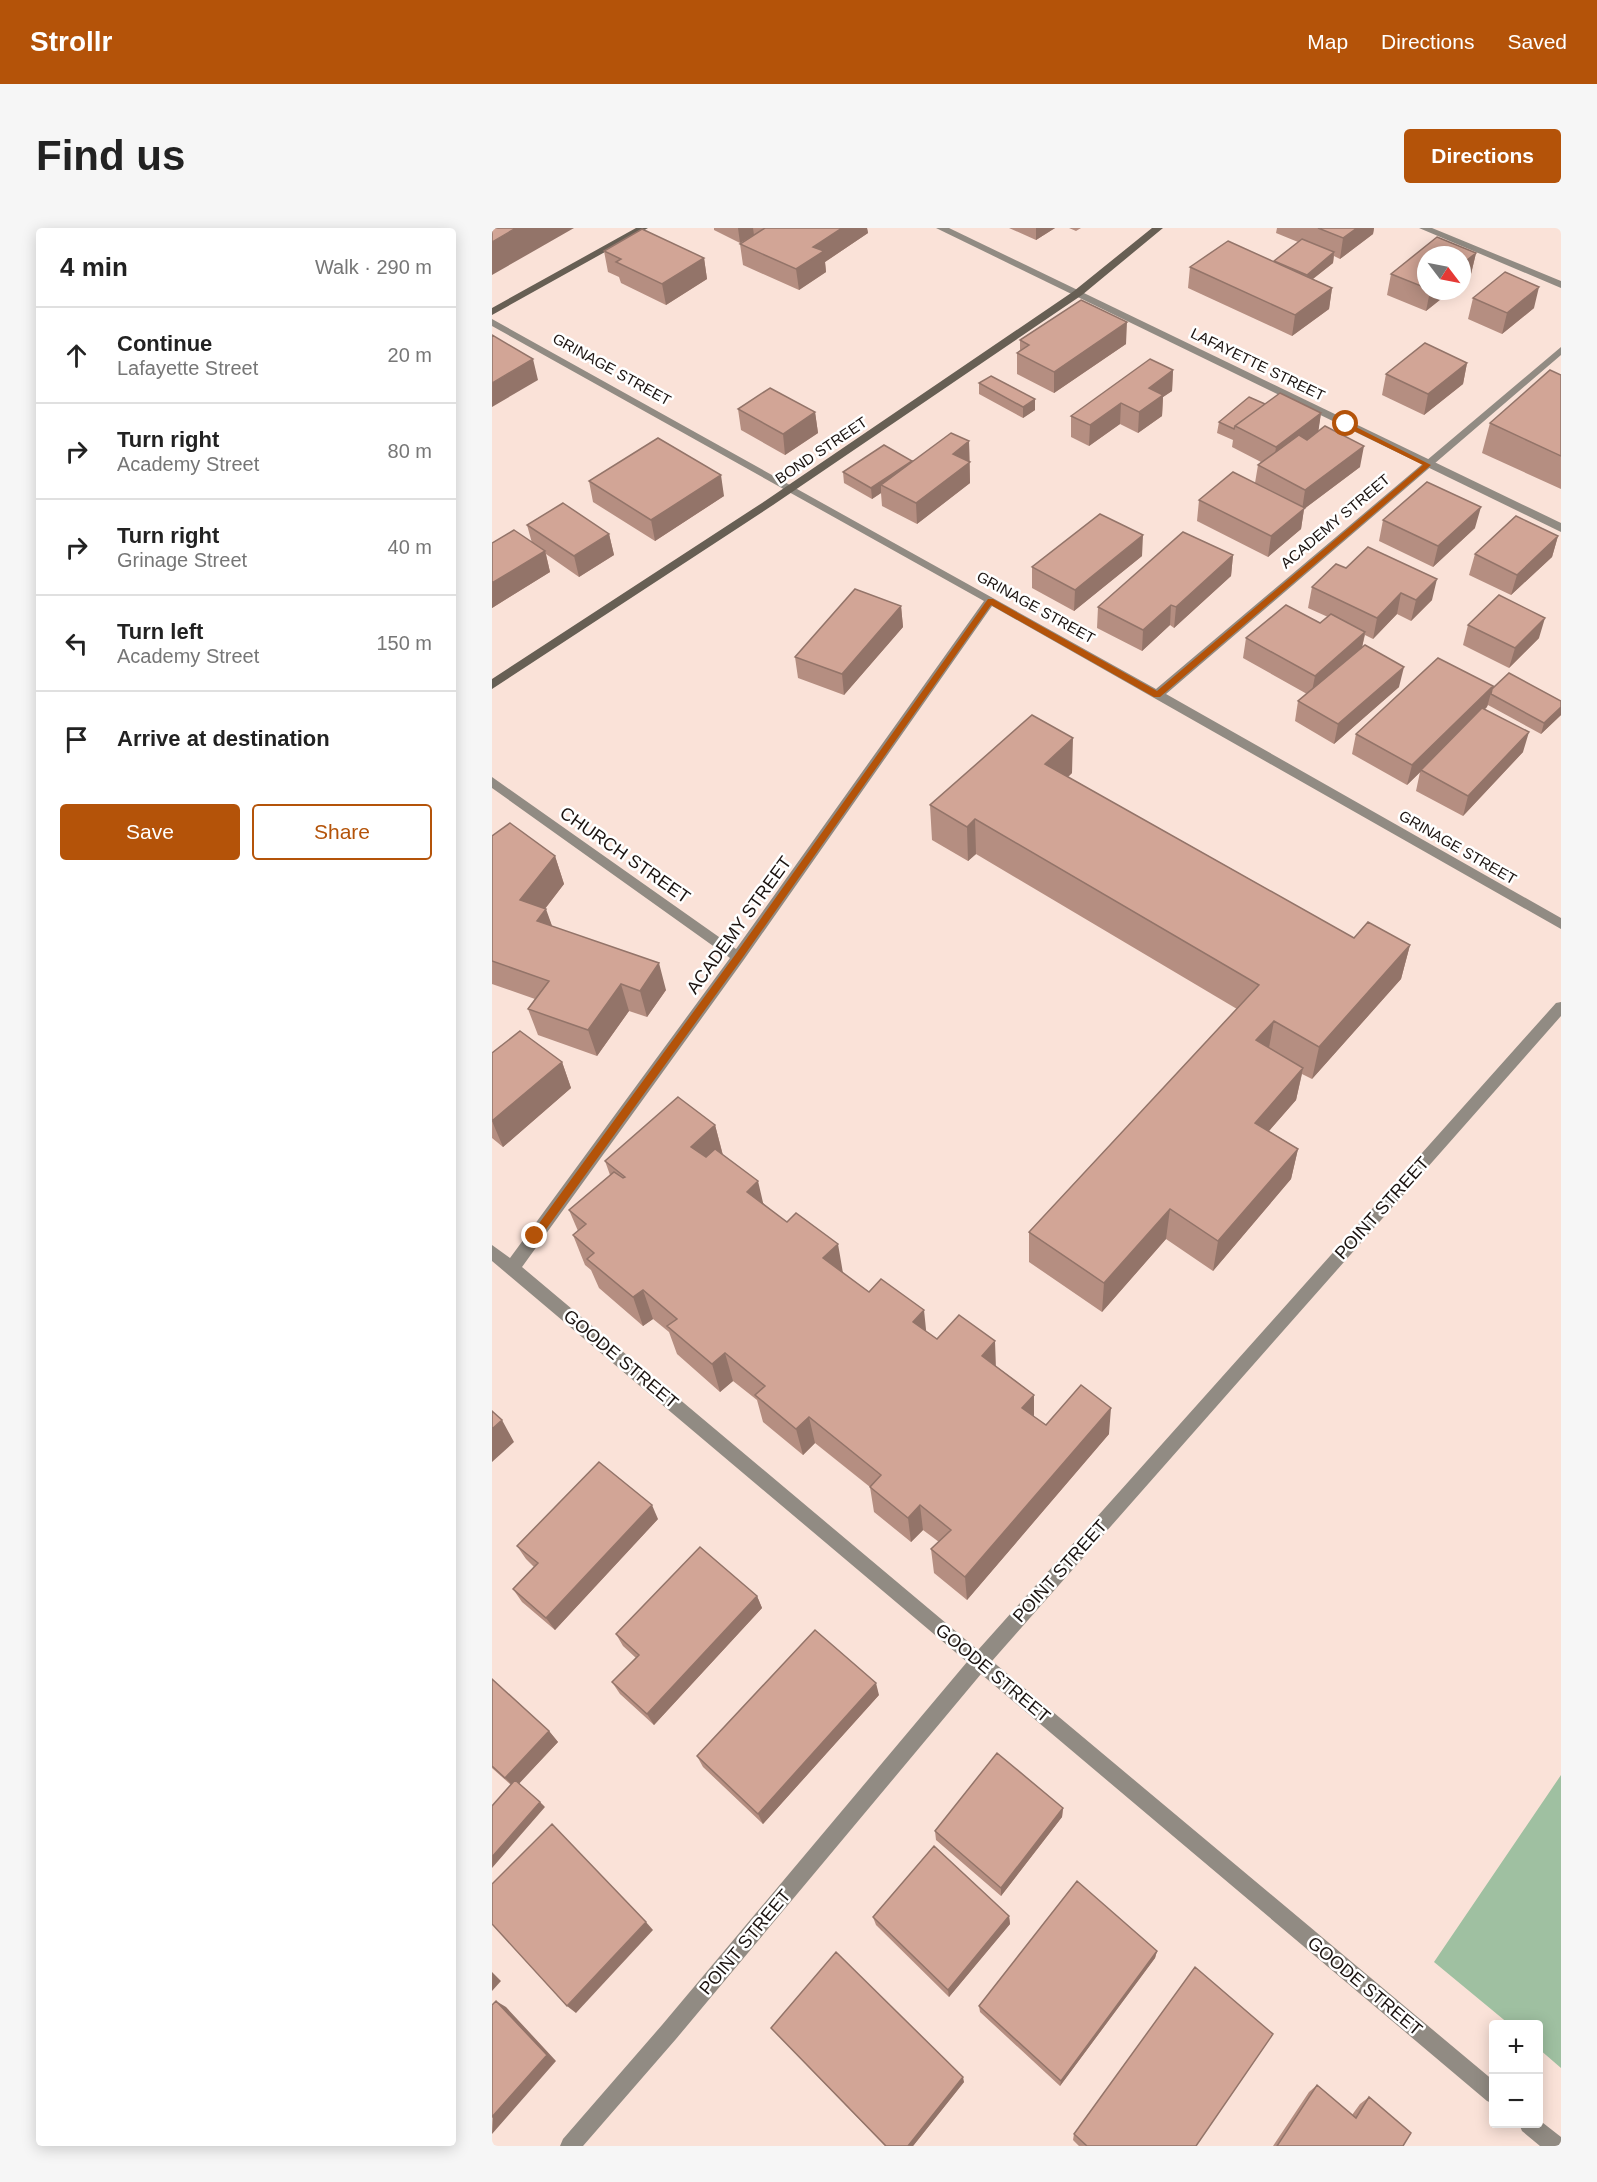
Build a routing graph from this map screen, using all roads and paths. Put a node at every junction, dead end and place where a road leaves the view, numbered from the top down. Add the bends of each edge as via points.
1 (643, 228) edge
2 (941, 228) edge
3 (1158, 228) edge
4 (1424, 228) edge
5 (1561, 285) edge
6 (1078, 293) junction
7 (492, 312) edge
8 (492, 322) edge
9 (1561, 350) edge
10 (1428, 465) junction
11 (790, 489) junction
12 (1561, 528) edge
13 (990, 601) junction
14 (492, 685) edge
15 (1157, 695) junction
16 (492, 782) edge
17 (1561, 924) edge
18 (738, 957) junction
19 (1561, 1007) edge
20 (492, 1252) edge
21 (513, 1267) junction
22 (980, 1661) junction
23 (1489, 2090) edge
24 (1534, 2128) edge
25 (570, 2146) edge
26 (1556, 2146) edge

1 - 7 main road
2 - 6 street, LAFAYETTE STREET
3 - 6 main road, BOND STREET
4 - 5 street
6 - 10 street, LAFAYETTE STREET
6 - 11 main road, BOND STREET
8 - 11 street, GRINAGE STREET
9 - 10 street, ACADEMY STREET
10 - 12 street, LAFAYETTE STREET
10 - 15 street, ACADEMY STREET
11 - 13 street, GRINAGE STREET
11 - 14 main road, BOND STREET
13 - 15 street, GRINAGE STREET
13 - 18 street, ACADEMY STREET
15 - 17 street, GRINAGE STREET
16 - 18 street, CHURCH STREET
18 - 21 street, ACADEMY STREET
19 - 22 street, POINT STREET
20 - 21 street, GOODE STREET
21 - 22 street, GOODE STREET
22 - 23 street, GOODE STREET
22 - 25 street, POINT STREET
24 - 26 street

